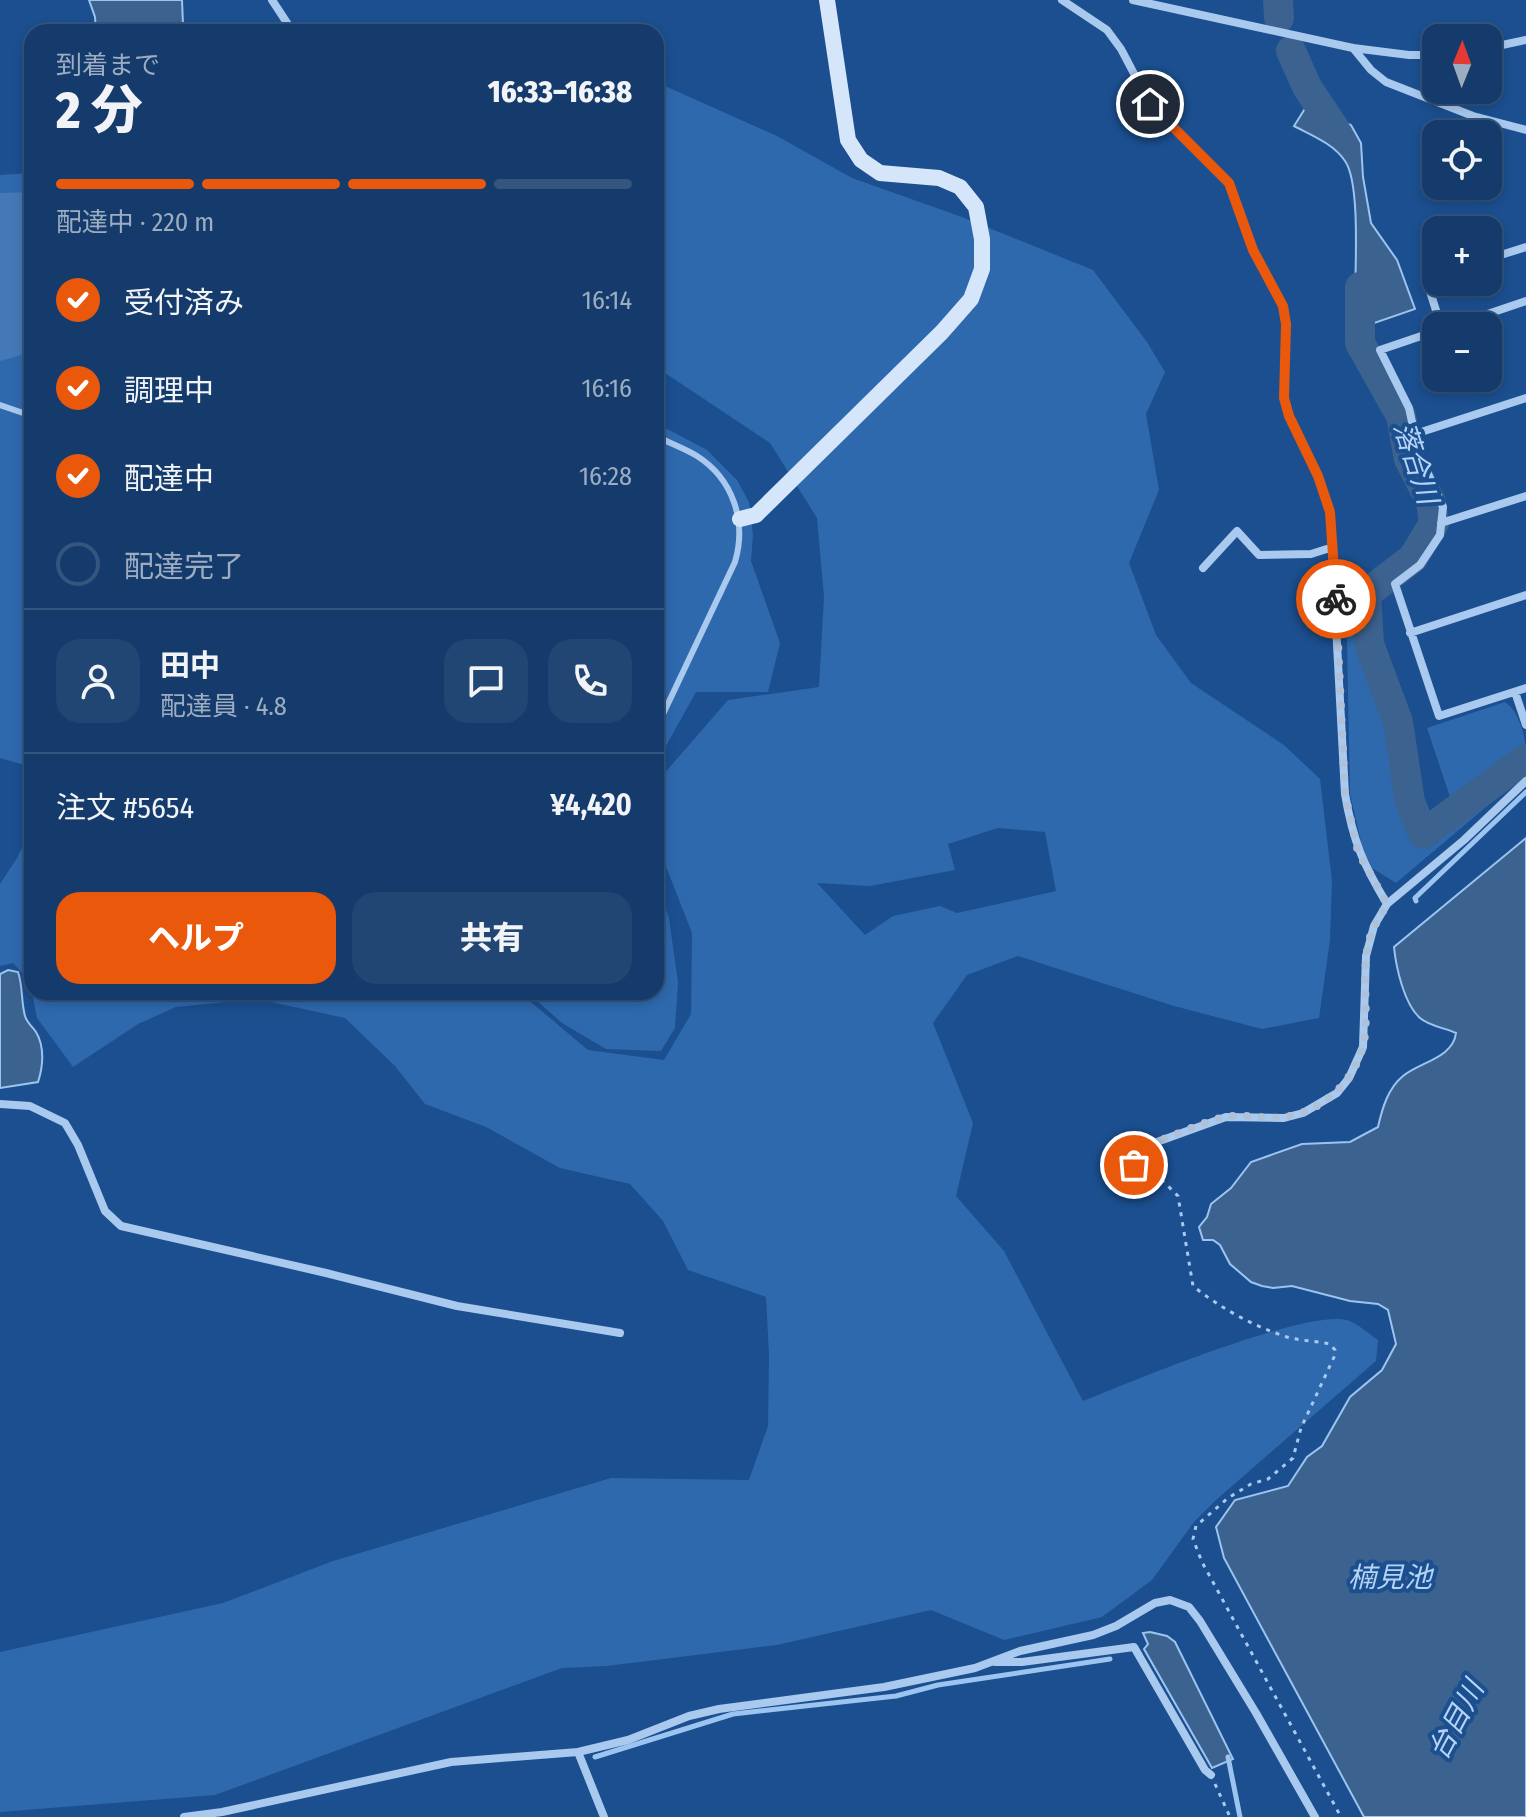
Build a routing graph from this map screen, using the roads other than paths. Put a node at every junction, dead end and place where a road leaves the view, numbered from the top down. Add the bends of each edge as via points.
1 (272, 0) edge
2 (827, 0) edge
3 (1062, 0) edge
4 (1133, 0) edge
5 (288, 24) edge
6 (1526, 40) edge
7 (1502, 45) edge
8 (1353, 48) junction
9 (1422, 55) edge
10 (1526, 130) edge
11 (1526, 247) edge
12 (1502, 255) edge
13 (1526, 301) edge
14 (1493, 312) edge
15 (1422, 336) edge
16 (1526, 398) edge
17 (0, 405) edge
18 (24, 413) edge
19 (1415, 434) junction
20 (664, 440) edge
21 (1526, 496) edge
22 (740, 519) junction
23 (1441, 523) junction
24 (1333, 547) junction
25 (1203, 568) dead end
26 (1526, 595) edge
27 (1410, 633) junction
28 (1526, 688) edge
29 (1515, 692) junction
30 (664, 712) edge
31 (1526, 725) edge
32 (1526, 781) edge
33 (1387, 904) junction
34 (0, 1104) edge
35 (1134, 1165) road end
36 (620, 1333) dead end
37 (990, 1662) junction
38 (578, 1752) junction
39 (1211, 1775) road end
40 (184, 1817) edge
41 (604, 1817) edge
42 (1315, 1817) edge

1 - 5 street
2 - 22 street via 848,140 861,160 880,173 939,178 960,187 976,207 982,269 971,299 942,332 756,515
3 - 24 street via 1107,30 1150,104 1229,183 1253,250 1283,306 1284,398 1330,512
4 - 8 street
6 - 7 street
8 - 9 street
8 - 10 street via 1386,82
11 - 12 street
13 - 14 street
15 - 19 street via 1380,350 1409,408
16 - 19 street
17 - 18 lane
19 - 23 street via 1443,507
20 - 22 lane via 698,456 717,474 733,496
21 - 23 street
22 - 30 lane via 735,562
23 - 27 street via 1440,535 1420,565 1395,584
24 - 25 street via 1311,554 1259,555 1237,531
24 - 33 street via 1345,794 1358,852
26 - 27 street
27 - 29 street via 1439,716
28 - 29 street
29 - 31 street
32 - 33 street
33 - 35 street via 1366,956 1363,1047 1337,1093 1284,1118 1226,1117 1143,1147
34 - 36 street via 30,1106 65,1123 105,1211 121,1226 457,1306
37 - 38 street via 884,1687 719,1709
37 - 39 street via 1134,1647
37 - 42 street via 1093,1635 1155,1603 1178,1601 1200,1621
38 - 40 street via 451,1762
38 - 41 street

